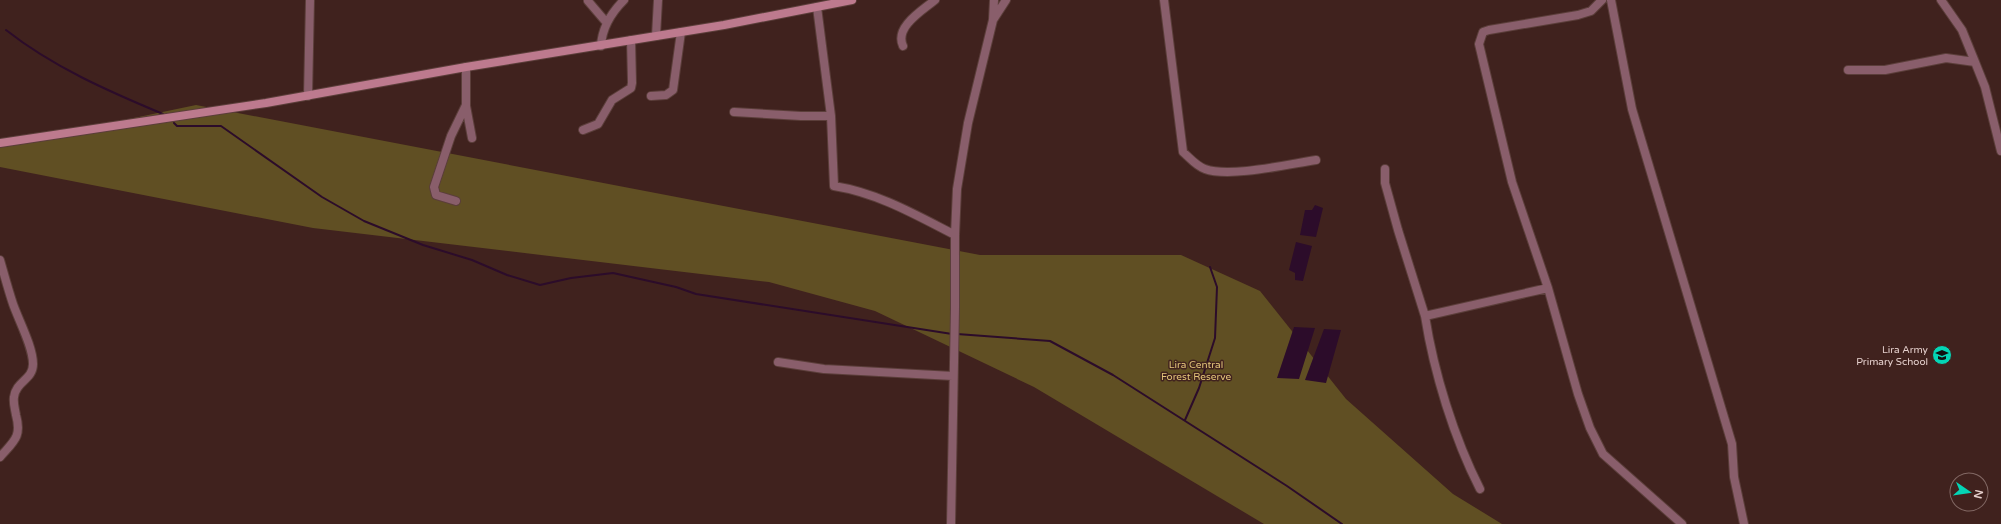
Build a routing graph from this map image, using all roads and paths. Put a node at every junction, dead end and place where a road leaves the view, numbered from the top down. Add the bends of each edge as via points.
1 (310, 0) edge
2 (624, 0) edge
3 (658, 0) edge
4 (852, 0) edge
5 (935, 0) edge
6 (994, 0) edge
7 (1006, 0) edge
8 (1164, 0) edge
9 (1602, 0) edge
10 (1611, 0) edge
11 (1941, 0) edge
12 (588, 1) edge
13 (817, 7) junction
14 (993, 20) junction
15 (606, 22) junction
16 (681, 32) junction
17 (656, 36) junction
18 (631, 40) junction
19 (601, 46) junction
20 (903, 46) dead end
21 (1975, 62) junction
22 (466, 67) junction
23 (1848, 70) dead end
24 (308, 96) junction
25 (651, 96) dead end
26 (466, 105) junction
27 (734, 112) dead end
28 (831, 116) junction
29 (583, 130) dead end
30 (472, 138) dead end
31 (0, 144) edge
32 (2001, 151) edge
33 (1316, 160) dead end
34 (1384, 169) dead end
35 (456, 201) dead end
36 (954, 235) junction
37 (0, 260) edge
38 (1548, 288) junction
39 (1425, 316) junction
40 (778, 362) dead end
41 (953, 376) junction
42 (0, 457) edge
43 (1480, 489) dead end
44 (951, 524) edge
45 (1682, 524) edge
46 (1744, 524) edge

1 - 24 street
2 - 15 street
3 - 17 street
4 - 13 street
5 - 20 street via 908,23 902,36
6 - 14 street
7 - 14 street
8 - 33 street via 1184,152 1196,164 1216,171
9 - 38 street via 1591,11 1578,15 1488,30 1483,32 1479,44 1512,182
10 - 46 street via 1632,109 1732,444 1734,476
11 - 21 street via 1962,30
12 - 15 street
13 - 16 street
13 - 28 street
14 - 36 street via 964,146 957,189
15 - 19 street
16 - 17 street
16 - 25 street via 673,90 666,95
17 - 18 street
18 - 19 street
18 - 29 street via 632,86 612,100 598,124
19 - 22 street
21 - 23 street via 1946,58 1885,70
21 - 32 street via 1985,87
22 - 24 street
22 - 26 street
24 - 31 street
26 - 30 street
26 - 35 street via 451,136 434,187 436,195
27 - 28 street
28 - 36 street via 834,186 896,205
34 - 39 street via 1385,183 1396,224
36 - 41 street
37 - 42 street via 12,302 32,354 33,364 29,376 15,390 14,406 19,432
38 - 39 street
38 - 45 street via 1578,394 1599,448
39 - 43 street via 1455,435
40 - 41 street via 824,369
41 - 44 street

